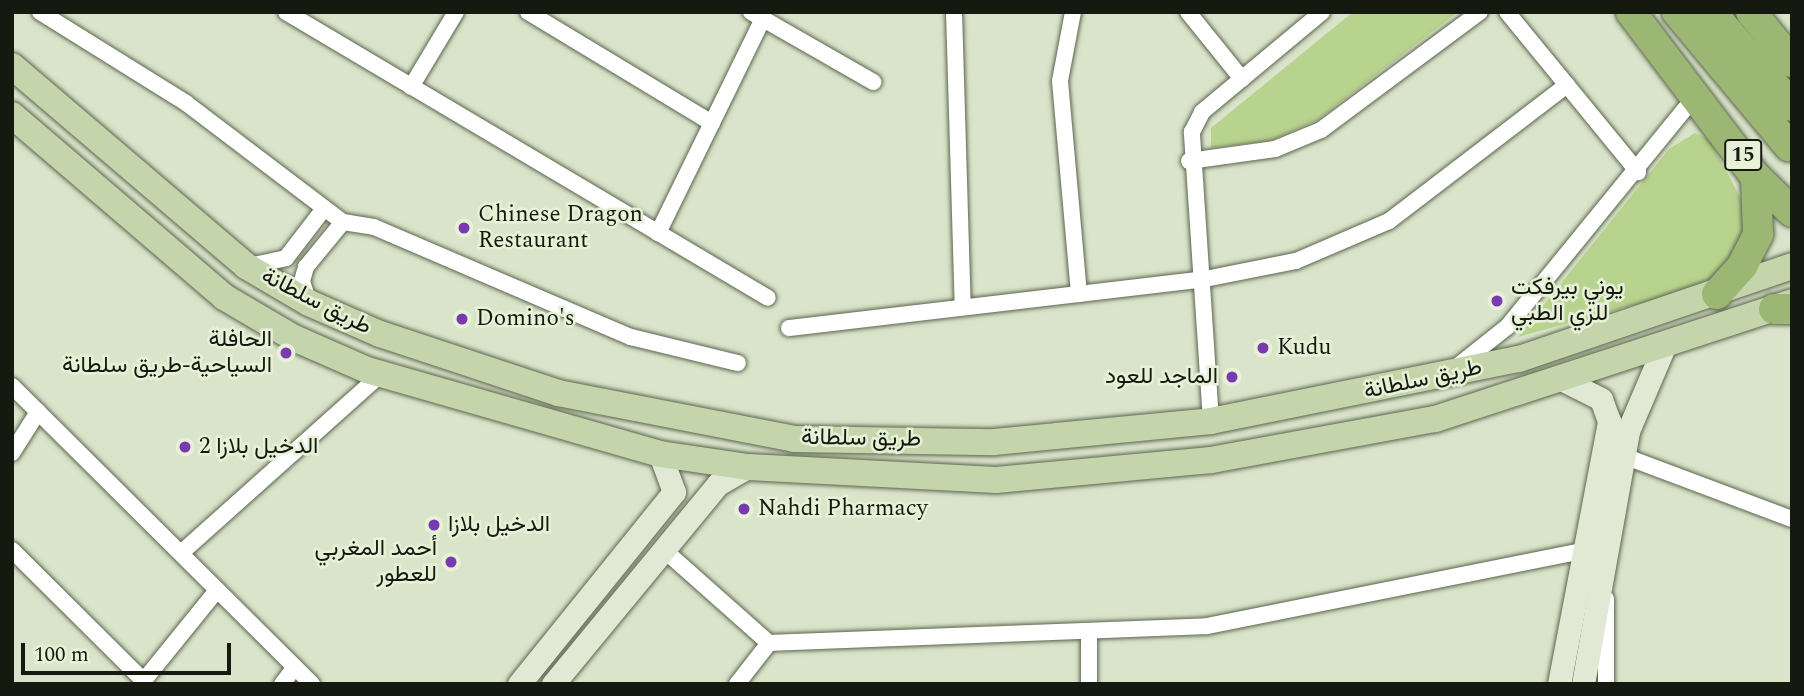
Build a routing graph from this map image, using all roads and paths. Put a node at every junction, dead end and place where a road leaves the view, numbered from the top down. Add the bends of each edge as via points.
1 (40, 12) edge
2 (456, 12) edge
3 (528, 12) edge
4 (954, 12) edge
5 (1073, 12) edge
6 (1188, 12) edge
7 (1322, 12) edge
8 (1480, 12) edge
9 (1507, 12) edge
10 (1631, 12) edge
11 (1677, 12) edge
12 (1711, 12) edge
13 (1751, 12) edge
14 (295, 15) edge
15 (757, 16) edge
16 (1792, 62) edge
17 (12, 66) edge
18 (1242, 79) junction
19 (873, 82) dead end
20 (1567, 85) junction
21 (411, 86) junction
22 (1697, 94) junction
23 (1792, 107) edge
24 (12, 115) edge
25 (712, 123) junction
26 (1789, 146) dead end
27 (1189, 161) junction
28 (1638, 172) junction
29 (1754, 172) junction
30 (1792, 188) edge
31 (323, 210) junction
32 (1792, 212) edge
33 (343, 222) junction
34 (658, 233) junction
35 (246, 266) junction
36 (1792, 266) edge
37 (1200, 280) junction
38 (1080, 294) junction
39 (1717, 294) junction
40 (768, 299) dead end
41 (309, 303) junction
42 (963, 307) junction
43 (1786, 307) edge
44 (789, 328) dead end
45 (1663, 349) junction
46 (738, 363) dead end
47 (381, 374) junction
48 (1444, 376) junction
49 (1565, 381) junction
50 (12, 386) edge
51 (38, 412) junction
52 (1211, 421) junction
53 (12, 453) edge
54 (660, 454) junction
55 (1624, 456) junction
56 (748, 467) junction
57 (1792, 519) edge
58 (663, 549) junction
59 (12, 550) edge
60 (181, 553) junction
61 (1595, 553) junction
62 (217, 590) junction
63 (1089, 632) junction
64 (769, 643) junction
65 (295, 667) junction
66 (142, 682) edge
67 (282, 684) edge
68 (312, 684) edge
69 (519, 684) edge
70 (553, 684) edge
71 (737, 684) edge
72 (1089, 684) edge
73 (1559, 684) edge
74 (1583, 684) edge
75 (1606, 684) edge

1 - 31 street via 186,103
2 - 21 street
3 - 25 street
4 - 42 street
5 - 38 street via 1060,81
6 - 18 street
7 - 18 street
8 - 27 street via 1321,130 1275,149
9 - 20 street
10 - 22 highway, 15
11 - 26 highway
12 - 23 highway
13 - 16 highway
14 - 21 street
15 - 19 street
15 - 25 street
17 - 35 main road, طريق سلطانة
18 - 27 street via 1202,112
20 - 28 street
20 - 37 street via 1389,221 1296,261
21 - 34 street
22 - 28 street
22 - 29 highway, 15
24 - 47 main road, طريق سلطانة via 224,297 294,338
25 - 34 street
27 - 37 street
28 - 48 street via 1507,327
29 - 30 highway
29 - 32 highway, 15
29 - 39 highway via 1758,234 1742,266
31 - 33 street
31 - 35 street via 286,258
33 - 41 street via 306,267 302,281
33 - 46 street via 374,227 631,337
34 - 40 street
35 - 41 main road, طريق سلطانة
36 - 39 main road, طريق سلطانة
37 - 38 street
37 - 52 street
38 - 42 street
39 - 48 main road, طريق سلطانة via 1519,359
41 - 52 main road, طريق سلطانة via 380,334 558,393 777,437 994,442
42 - 44 street
43 - 45 main road, طريق سلطانة
45 - 49 main road, طريق سلطانة
45 - 55 street
47 - 54 main road, طريق سلطانة
47 - 60 street
48 - 52 main road, طريق سلطانة
49 - 56 main road, طريق سلطانة via 1435,419 1211,460 996,480
49 - 61 street via 1601,399 1609,421
50 - 51 street
51 - 53 street
51 - 60 street
54 - 56 main road, طريق سلطانة
54 - 69 street via 674,492
55 - 57 street
55 - 61 street
56 - 58 street via 718,484
58 - 64 street
58 - 70 street
59 - 66 street
60 - 62 street
61 - 63 street via 1207,626
61 - 73 street
61 - 74 street
61 - 75 street
62 - 65 street
62 - 66 street
63 - 64 street
63 - 72 street
64 - 71 street
65 - 67 street
65 - 68 street

